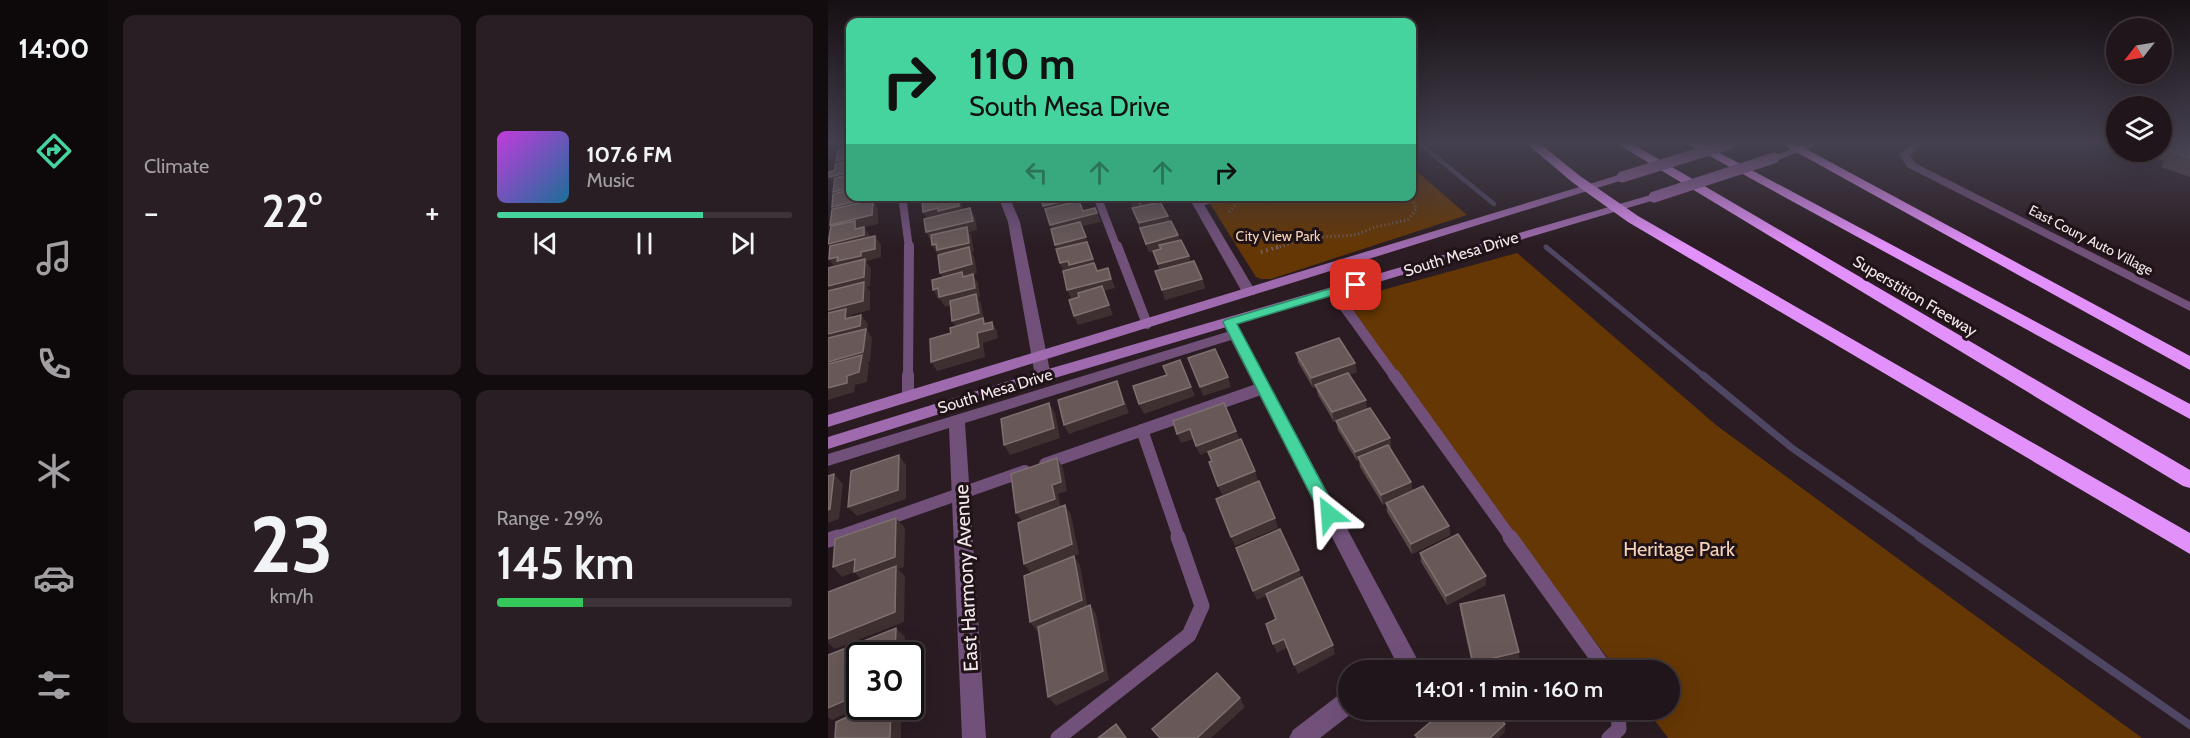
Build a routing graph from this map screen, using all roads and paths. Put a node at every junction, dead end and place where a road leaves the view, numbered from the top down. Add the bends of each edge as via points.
1 (1576, 177) edge
2 (1620, 177) edge
3 (1680, 177) edge
4 (1714, 177) edge
5 (1756, 177) edge
6 (1849, 177) edge
7 (1935, 177) edge
8 (1587, 186) junction
9 (902, 201) edge
10 (1005, 201) edge
11 (1099, 201) edge
12 (1196, 201) edge
13 (1243, 201) edge
14 (1411, 201) edge
15 (1618, 208) junction
16 (1229, 212) dead end
17 (1261, 252) dead end
18 (1334, 291) junction
19 (1249, 292) junction
20 (2190, 307) edge
21 (1147, 324) junction
22 (1232, 328) junction
23 (1040, 356) junction
24 (2190, 364) edge
25 (1043, 376) junction
26 (1263, 388) junction
27 (908, 396) junction
28 (2190, 412) edge
29 (957, 419) junction
30 (828, 421) edge
31 (1142, 430) junction
32 (828, 443) edge
33 (828, 460) edge
34 (2190, 480) edge
35 (961, 493) junction
36 (828, 540) edge
37 (2190, 544) edge
38 (1406, 660) edge
39 (1599, 660) edge
40 (1338, 710) edge
41 (1619, 720) edge
42 (974, 738) edge
43 (1058, 738) edge
44 (1301, 738) edge
45 (1609, 738) edge

1 - 8 highway
2 - 8 main road, South Mesa Drive, bridge
3 - 34 highway, Superstition Freeway
4 - 15 main road, South Mesa Drive, bridge
5 - 28 highway, Superstition Freeway
6 - 24 highway
7 - 20 street, East Coury Auto Village
8 - 15 highway
8 - 19 main road, South Mesa Drive
9 - 27 lane via 909,271
10 - 23 street via 1014,222
11 - 21 lane
12 - 19 street
13 - 16 path
14 - 17 path via 1416,209 1408,220 1356,235 1308,238
15 - 18 main road, South Mesa Drive
15 - 37 highway
18 - 22 main road, South Mesa Drive
18 - 39 lane
19 - 21 main road, South Mesa Drive
21 - 23 main road, South Mesa Drive
22 - 25 main road, South Mesa Drive
22 - 26 street
22 - 29 street, South Mesa Drive
23 - 25 street
23 - 27 main road, South Mesa Drive
25 - 32 main road, South Mesa Drive
26 - 31 lane
26 - 38 street
27 - 30 main road, South Mesa Drive
29 - 33 street, South Mesa Drive
29 - 35 street, East Harmony Avenue
31 - 35 lane
31 - 43 lane via 1202,606 1189,635
35 - 36 lane
35 - 42 street, East Harmony Avenue
40 - 44 street
41 - 45 lane via 1619,729

